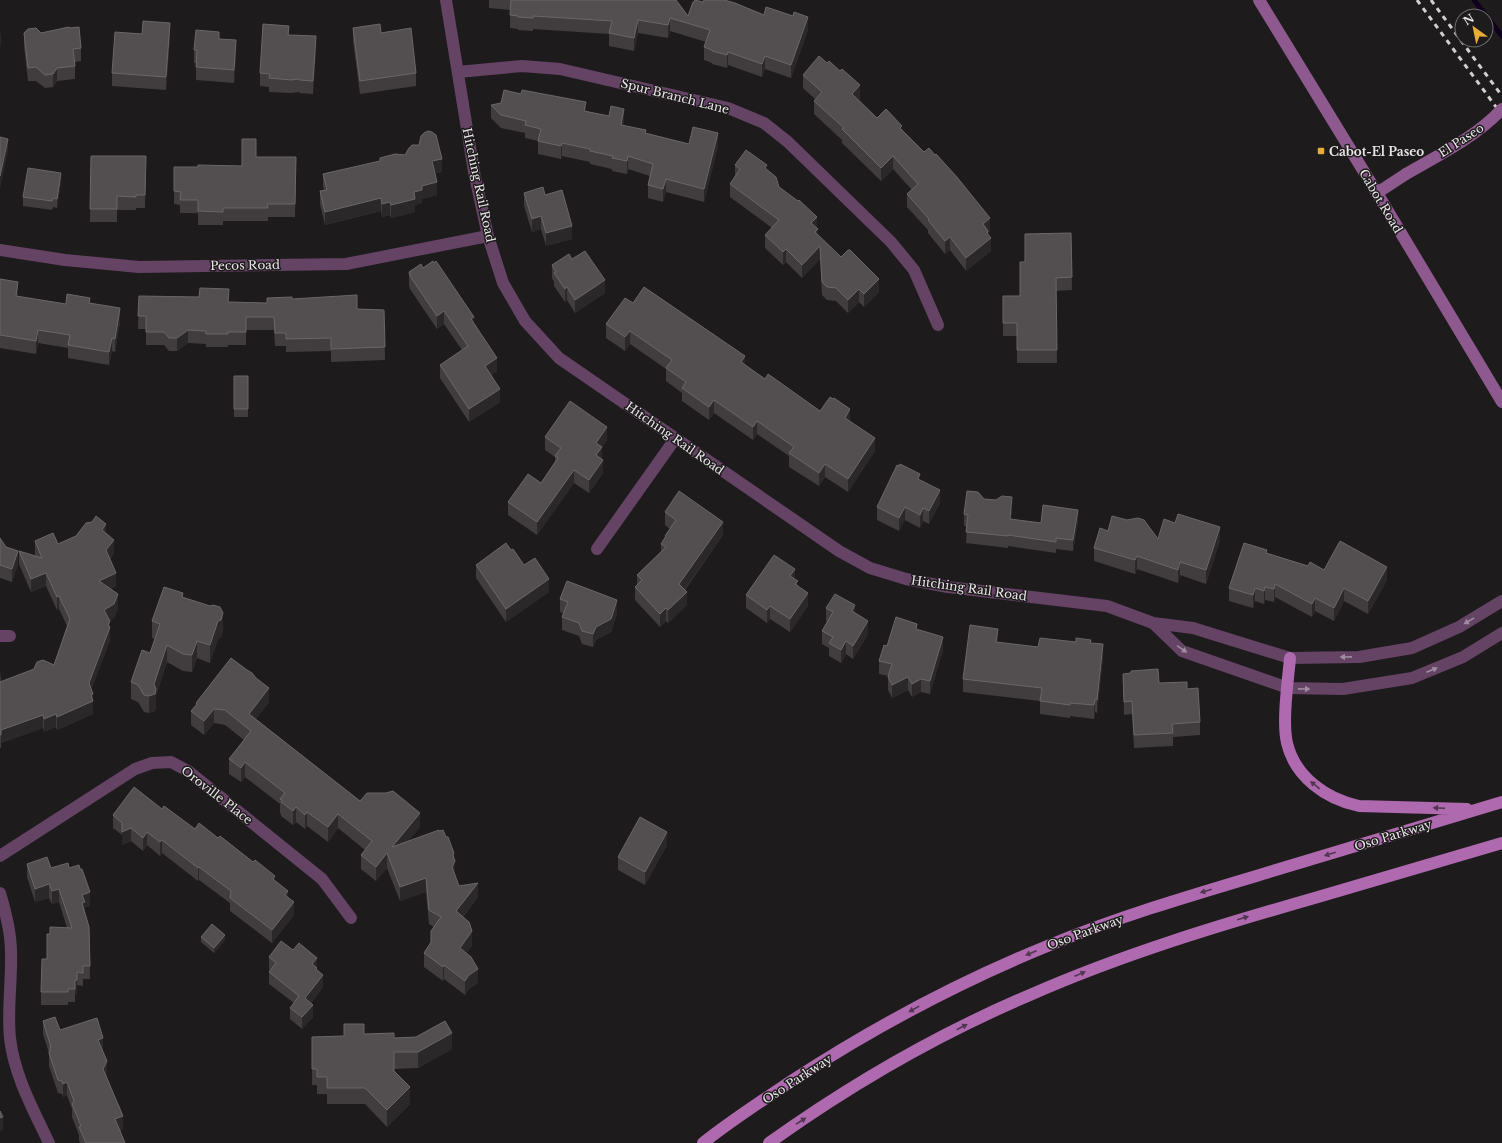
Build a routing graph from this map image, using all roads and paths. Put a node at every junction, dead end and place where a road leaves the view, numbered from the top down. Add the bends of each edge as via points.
1 (446, 0) edge
2 (1259, 0) edge
3 (458, 72) junction
4 (1502, 109) edge
5 (1377, 193) junction
6 (488, 236) junction
7 (0, 250) edge
8 (938, 325) dead end
9 (1502, 402) edge
10 (675, 439) junction
11 (597, 549) dead end
12 (1502, 601) edge
13 (1153, 623) junction
14 (1502, 633) edge
15 (1290, 658) junction
16 (1288, 688) junction
17 (1502, 802) edge
18 (1478, 809) junction
19 (1502, 843) edge
20 (0, 856) edge
21 (0, 893) edge
22 (351, 918) dead end
23 (48, 1143) edge
24 (703, 1143) edge
25 (769, 1143) edge

1 - 3 street, Hitching Rail Road
2 - 5 main road, Cabot Road
3 - 6 street, Hitching Rail Road via 474,172
3 - 8 street, Spur Branch Lane via 522,66 560,69 728,108 764,123 788,142 891,242 914,270
4 - 5 main road, El Paseo, bridge via 1474,134
5 - 9 main road, Cabot Road
6 - 7 street, Pecos Road via 346,264 139,267 65,260
6 - 10 street, Hitching Rail Road via 503,283 525,321 559,358
10 - 11 street
10 - 13 street, Hitching Rail Road via 838,551 870,568 906,579 948,587 1106,606
12 -> 15 street, Hitching Rail Road via 1459,627 1412,648 1359,657
13 - 15 street, Hitching Rail Road via 1193,628
13 -> 16 street, Hitching Rail Road via 1182,651
16 -> 14 street, Hitching Rail Road via 1343,689 1412,678 1463,657
15 - 16 main road
18 -> 16 main road via 1359,806 1326,794 1312,784 1292,759 1285,726
17 - 18 main road, Oso Parkway
18 -> 24 main road, Oso Parkway via 1167,902 1047,946 988,971 872,1032 827,1059
25 -> 19 main road via 842,1094 906,1056 1030,995 1104,965 1213,927
20 - 22 street, Oroville Place via 135,769 152,763 171,762 188,771 322,879
21 - 23 street via 8,922 10,945 10,1037 15,1066

